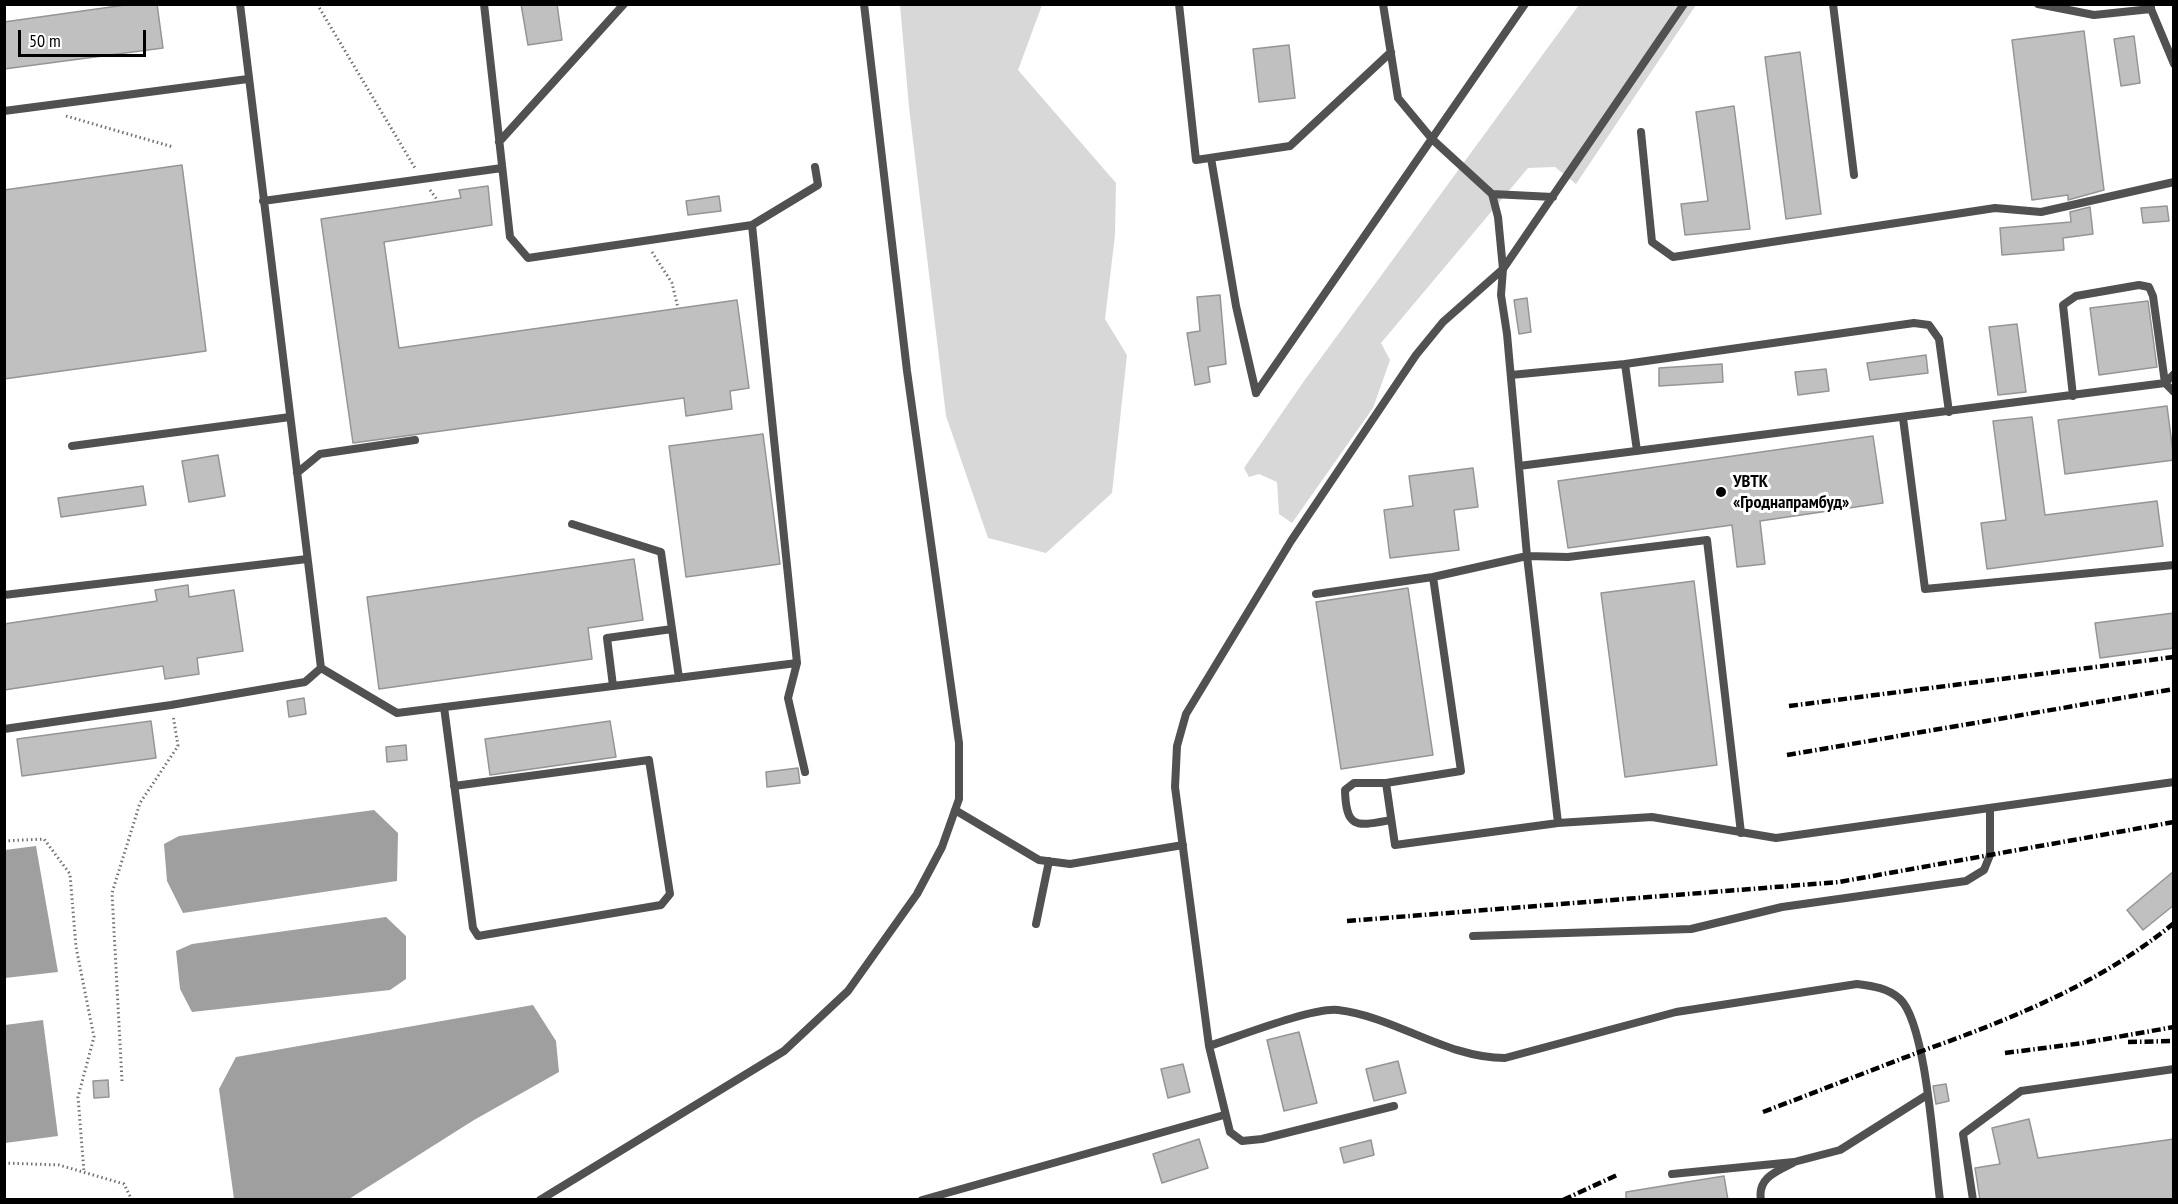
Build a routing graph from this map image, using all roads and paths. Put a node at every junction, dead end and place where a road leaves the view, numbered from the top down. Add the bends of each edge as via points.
1 (240, 4) edge
2 (317, 4) edge
3 (484, 4) edge
4 (624, 4) edge
5 (864, 4) edge
6 (1179, 4) edge
7 (1525, 4) edge
8 (1684, 4) edge
9 (1833, 4) edge
10 (2038, 4) edge
11 (1384, 5) edge
12 (2151, 7) edge
13 (1391, 52) junction
14 (2174, 64) edge
15 (248, 79) junction
16 (4, 111) edge
17 (59, 114) dead end
18 (1641, 132) dead end
19 (1432, 139) junction
20 (499, 142) junction
21 (173, 147) dead end
22 (1211, 158) junction
23 (815, 167) dead end
24 (502, 168) junction
25 (1854, 176) dead end
26 (422, 179) junction
27 (2174, 182) edge
28 (1492, 194) junction
29 (1553, 197) junction
30 (263, 201) junction
31 (438, 201) dead end
32 (752, 225) junction
33 (638, 241) junction
34 (1503, 269) junction
35 (678, 308) dead end
36 (1625, 364) junction
37 (2174, 374) edge
38 (1511, 375) junction
39 (2165, 383) junction
40 (2174, 392) edge
41 (2073, 396) junction
42 (1949, 412) junction
43 (290, 417) junction
44 (1903, 417) junction
45 (415, 440) dead end
46 (72, 446) dead end
47 (1637, 451) junction
48 (1519, 466) junction
49 (297, 473) junction
50 (572, 524) dead end
51 (1527, 556) junction
52 (307, 559) junction
53 (2174, 565) edge
54 (1433, 577) junction
55 (1316, 594) dead end
56 (4, 596) edge
57 (672, 629) junction
58 (797, 663) junction
59 (321, 668) junction
60 (679, 678) junction
61 (613, 686) junction
62 (171, 705) junction
63 (444, 707) junction
64 (4, 729) edge
65 (805, 772) dead end
66 (2172, 782) edge
67 (1386, 783) junction
68 (454, 786) dead end
69 (2174, 791) edge
70 (1990, 808) junction
71 (955, 810) junction
72 (1391, 820) junction
73 (1558, 823) junction
74 (1742, 833) junction
75 (4, 842) edge
76 (1182, 845) junction
77 (1049, 861) junction
78 (1036, 924) dead end
79 (1473, 936) dead end
80 (1209, 1046) junction
81 (2174, 1069) edge
82 (122, 1081) dead end
83 (1927, 1095) junction
84 (1394, 1106) dead end
85 (1224, 1115) junction
86 (1794, 1162) junction
87 (4, 1163) edge
88 (84, 1172) junction
89 (1672, 1174) dead end
90 (132, 1200) edge
91 (540, 1200) edge
92 (922, 1200) edge
93 (1761, 1200) edge
94 (1940, 1200) edge
95 (1973, 1200) edge

1 - 15 lane
2 - 26 path
3 - 20 lane
4 - 20 lane
5 - 71 lane via 906,359 959,743 959,799
6 - 22 lane via 1196,160
7 - 19 lane
8 - 29 lane
9 - 25 lane
10 - 12 lane via 2094,15
11 - 13 lane
12 - 14 lane
13 - 19 lane via 1398,98
13 - 22 lane via 1290,146
15 - 16 lane
15 - 30 lane
17 - 21 path
18 - 27 lane via 1652,242 1673,257 1995,208 2041,212
19 - 22 lane via 1256,393 1236,306
19 - 28 lane
20 - 24 lane
23 - 32 lane via 818,185
24 - 26 lane
24 - 33 lane via 510,237 528,258
26 - 30 lane
26 - 31 path
28 - 29 lane
28 - 34 lane
29 - 34 lane
30 - 43 lane
32 - 33 lane
32 - 58 lane
33 - 35 path via 655,254 672,283
34 - 38 lane via 1501,295
34 - 76 lane via 1443,322 1416,355 1291,541 1186,714 1177,746 1175,787
36 - 38 lane
36 - 42 lane via 1914,323 1929,325 1939,339
36 - 47 lane
37 - 39 lane
38 - 48 lane
39 - 40 lane
39 - 41 lane
39 - 41 lane via 2153,296 2149,287 2139,285 2076,296 2063,305
41 - 42 lane
42 - 44 lane
43 - 46 lane
43 - 49 lane
44 - 47 lane
44 - 53 lane via 1925,589
45 - 49 lane via 320,454
47 - 48 lane
48 - 51 lane
49 - 52 lane
50 - 57 lane via 661,552
51 - 54 lane
51 - 73 lane
51 - 74 lane via 1568,557 1707,540
52 - 56 lane
52 - 59 lane
54 - 55 lane
54 - 67 lane via 1461,771
57 - 60 lane
57 - 61 lane via 607,638
58 - 60 lane
58 - 65 lane via 788,698
59 - 62 lane via 305,682
59 - 63 lane via 397,713
60 - 61 lane
61 - 63 lane
62 - 64 lane
62 - 82 path via 178,746 140,803 112,893
63 - 68 lane via 456,800 458,812 473,928 478,936 661,905 670,894 649,760
66 - 69 lane
66 - 70 lane
67 - 72 lane
67 - 72 lane via 1354,783 1345,790 1345,812 1351,821 1361,825
70 - 74 lane via 1776,838
70 - 79 lane via 1990,855 1984,870 1966,881 1782,907 1691,929
71 - 77 lane via 1038,860
71 - 91 lane via 942,847 918,894 848,991 784,1050
72 - 73 lane via 1395,845
73 - 74 lane via 1673,818
75 - 88 path via 44,839 70,874 76,947 94,1037 78,1097
76 - 77 lane via 1070,864
76 - 80 lane
77 - 78 lane
80 - 83 lane via 1336,1009 1376,1019 1463,1052 1505,1058 1676,1012 1857,984 1888,991 1908,1010 1921,1052
80 - 85 lane
81 - 95 lane via 2021,1091 1963,1134
83 - 86 lane via 1840,1150
83 - 94 lane
84 - 85 lane via 1242,1141 1230,1132
85 - 92 lane
86 - 89 lane
86 - 93 lane via 1767,1177 1759,1191
87 - 88 path via 59,1165
88 - 90 path via 124,1184

